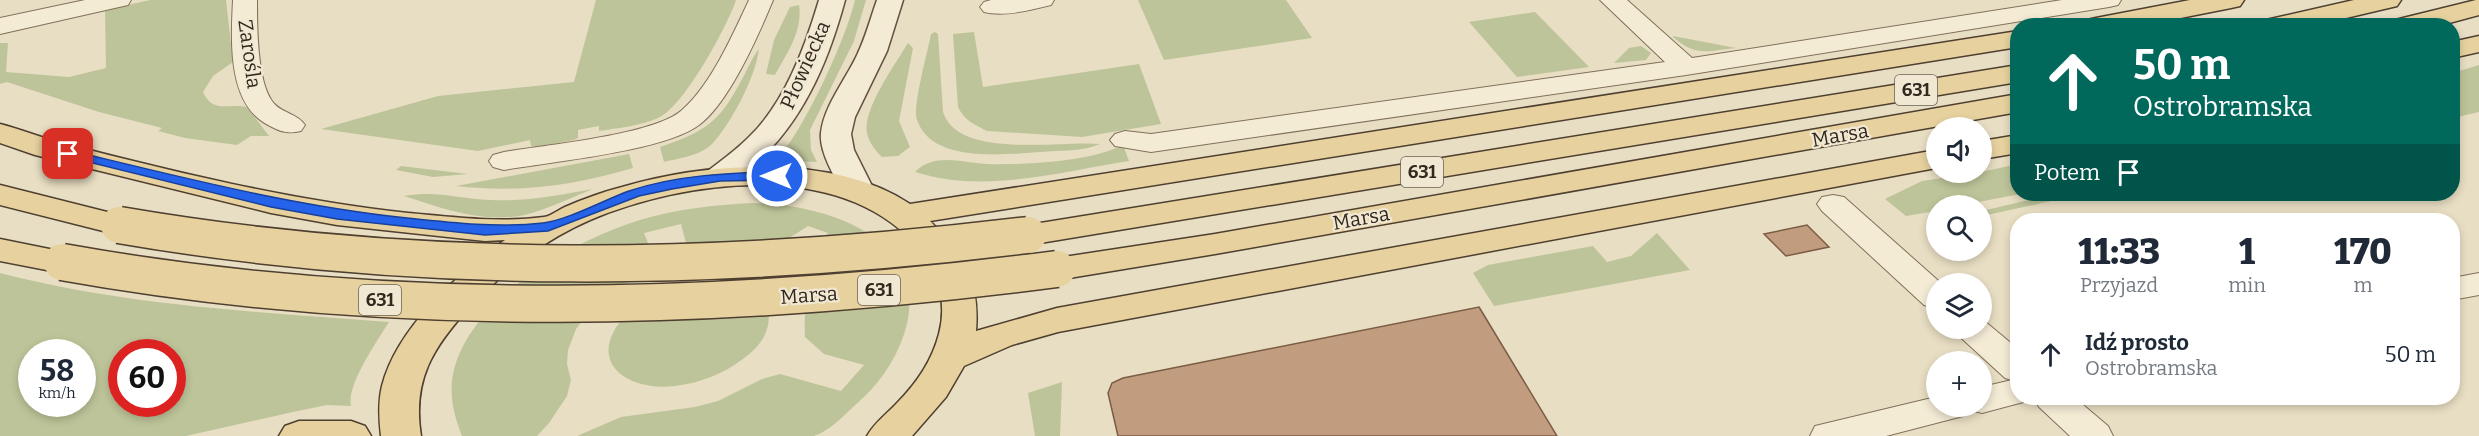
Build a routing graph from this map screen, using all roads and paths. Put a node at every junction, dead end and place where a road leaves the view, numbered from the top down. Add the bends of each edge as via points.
1 (119, 0) edge
2 (244, 0) edge
3 (761, 0) edge
4 (832, 0) edge
5 (890, 0) edge
6 (1042, 0) edge
7 (1612, 0) edge
8 (2108, 0) edge
9 (2230, 0) edge
10 (2388, 0) edge
11 (993, 6) dead end
12 (2479, 7) edge
13 (2137, 18) edge
14 (2310, 18) edge
15 (2436, 18) edge
16 (0, 26) edge
17 (2010, 40) edge
18 (2479, 44) edge
19 (2460, 48) edge
20 (2010, 55) edge
21 (1686, 67) junction
22 (2010, 74) edge
23 (2010, 104) edge
24 (1815, 106) junction
25 (291, 125) dead end
26 (0, 134) edge
27 (1992, 138) edge
28 (2010, 139) edge
29 (1125, 140) dead end
30 (1926, 142) edge
31 (2010, 145) edge
32 (1992, 148) edge
33 (504, 161) dead end
34 (1926, 161) edge
35 (1681, 163) junction
36 (720, 177) junction
37 (858, 190) junction
38 (0, 195) edge
39 (1833, 204) dead end
40 (904, 215) junction
41 (548, 227) junction
42 (0, 250) edge
43 (2479, 284) edge
44 (1926, 288) edge
45 (2460, 288) edge
46 (1984, 339) edge
47 (950, 357) junction
48 (2010, 362) edge
49 (2010, 394) edge
50 (1992, 398) edge
51 (2060, 405) edge
52 (1926, 413) edge
53 (299, 436) edge
54 (351, 436) edge
55 (401, 436) edge
56 (888, 436) edge
57 (1829, 436) edge
58 (2094, 436) edge

1 - 16 street
2 - 25 street, Zarośla via 253,90 271,116
3 - 33 street via 708,97 690,119 640,138
4 - 36 main road, Płowiecka via 825,27 785,112 760,143
5 - 37 main road via 873,51 840,117 836,134 839,150
6 - 11 street
7 - 21 street
8 - 21 street
9 - 13 main road
10 - 14 main road
12 - 15 main road
17 - 40 main road
18 - 19 main road
20 - 24 main road via 1876,82
21 - 29 street via 1151,143
22 - 24 main road, Marsa / 631
23 - 35 main road, Marsa / 631
24 - 38 main road, Marsa / 631, bridge via 1028,235 864,253 739,261 600,265 391,259 275,249 119,225
26 - 41 main road via 237,195 337,215 485,231
27 - 28 main road
30 - 35 main road via 1861,152
31 - 32 main road
34 - 47 main road, Marsa via 1057,320 999,336
35 - 42 main road, Marsa / 631, bridge via 1023,274 855,292 700,301 569,304 367,299 199,284
36 - 37 main road via 794,177
36 - 41 main road via 635,193
37 - 40 main road
39 - 44 street
40 - 47 main road via 934,240 958,282 962,305
41 - 55 main road via 475,277 417,347 399,387 397,416
43 - 45 street
46 - 48 street
47 - 56 main road via 928,394
49 - 50 street
51 - 58 street
52 - 57 street
53 - 54 main road

